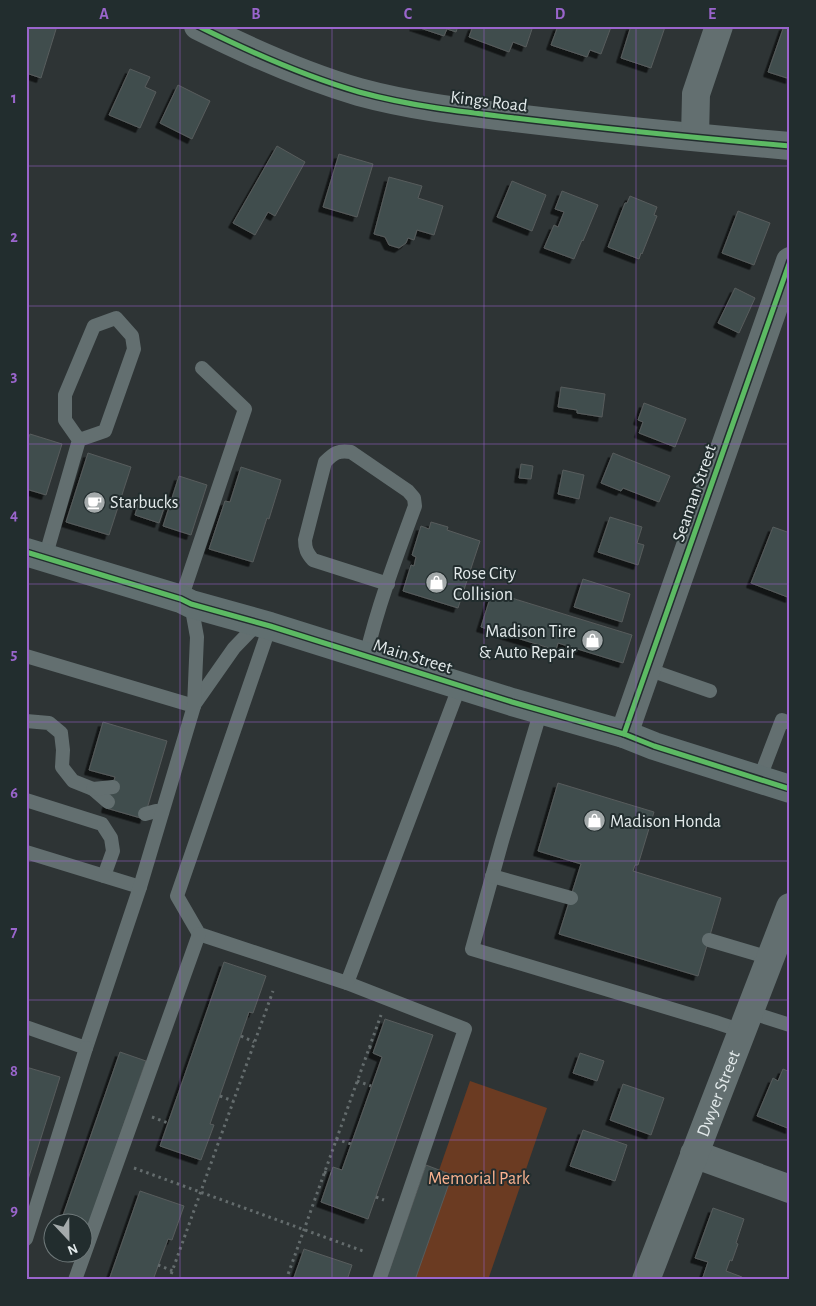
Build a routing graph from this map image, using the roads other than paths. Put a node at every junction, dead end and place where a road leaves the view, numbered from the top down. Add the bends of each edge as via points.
1 (198, 26) edge
2 (720, 26) edge
3 (695, 137) junction
4 (790, 146) edge
5 (790, 261) edge
6 (202, 368) dead end
7 (79, 440) junction
8 (36, 555) edge
9 (388, 584) junction
10 (186, 602) junction
11 (264, 624) junction
12 (26, 656) edge
13 (366, 656) junction
14 (647, 669) junction
15 (460, 685) junction
16 (710, 691) dead end
17 (194, 706) junction
18 (541, 710) junction
19 (26, 721) edge
20 (790, 723) edge
21 (624, 734) junction
22 (759, 780) junction
23 (113, 786) dead end
24 (93, 789) junction
25 (790, 789) edge
26 (26, 800) edge
27 (108, 802) dead end
28 (26, 852) edge
29 (104, 876) junction
30 (492, 876) junction
31 (140, 887) junction
32 (571, 898) dead end
33 (790, 907) edge
34 (199, 934) junction
35 (709, 940) dead end
36 (770, 958) junction
37 (347, 983) junction
38 (746, 1022) junction
39 (790, 1025) edge
40 (26, 1027) edge
41 (86, 1048) junction
42 (694, 1154) junction
43 (790, 1189) edge
44 (26, 1239) edge
45 (74, 1280) edge
46 (379, 1280) edge
47 (646, 1280) edge

1 - 3 street, Kings Road via 310,76 359,92 426,107
2 - 3 street via 696,94
3 - 4 street, Kings Road
5 - 14 street, Seaman Street
6 - 10 lane via 245,409
7 - 7 lane via 105,431 134,349 132,336 116,318 94,326 65,395 65,420
7 - 8 lane
8 - 10 main road, Main Street
9 - 9 lane via 414,498 351,452 333,454 325,462 305,540 307,554 313,560
9 - 13 lane
10 - 11 main road, Main Street
10 - 17 lane via 197,637
11 - 13 main road, Main Street
11 - 17 lane via 234,648
11 - 34 lane via 177,896
12 - 17 lane
13 - 15 main road, Main Street
14 - 16 lane
14 - 21 street, Seaman Street
15 - 18 main road, Main Street
15 - 37 lane
17 - 31 lane via 153,809
18 - 21 main road, Main Street
18 - 30 lane
19 - 24 lane via 49,723 61,733 62,767 73,781
20 - 22 lane via 782,720
21 - 22 main road, Main Street
22 - 25 main road, Main Street
23 - 24 lane
24 - 27 lane
26 - 29 lane via 102,824 111,838 113,850
28 - 29 lane
29 - 31 lane
30 - 32 lane
30 - 38 lane via 472,949 716,1022
31 - 41 lane
33 - 36 street, Dwyer Street
34 - 37 lane
34 - 45 lane
35 - 36 lane
36 - 38 street, Dwyer Street
37 - 46 lane via 465,1029
38 - 39 lane
38 - 42 street, Dwyer Street
40 - 41 lane
41 - 44 lane
42 - 43 street
42 - 47 street, Dwyer Street

